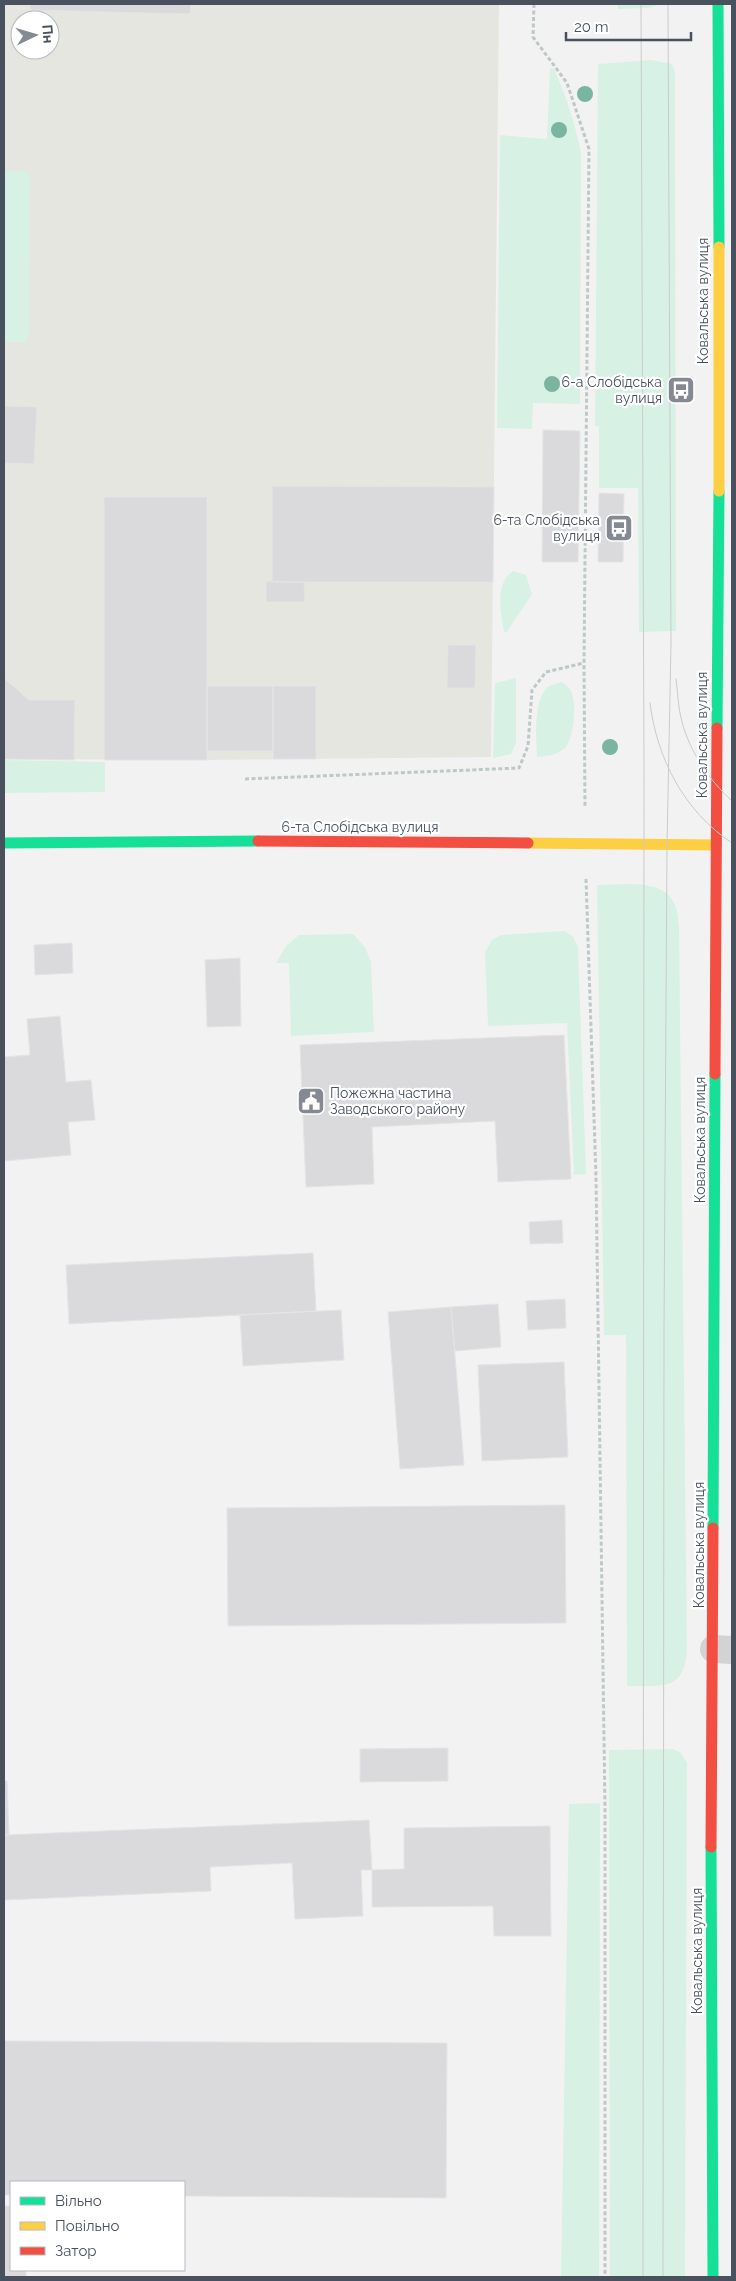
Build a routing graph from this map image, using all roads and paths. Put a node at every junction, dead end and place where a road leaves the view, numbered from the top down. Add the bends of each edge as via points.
1 (534, 4) edge
2 (718, 4) edge
3 (584, 663) junction
4 (245, 779) dead end
5 (4, 843) edge
6 (587, 844) junction
7 (716, 845) junction
8 (723, 1649) edge
9 (606, 2277) edge
10 (713, 2277) edge

1 - 3 path via 533,37 567,83 589,149
2 - 7 street, Ковальська вулиця
3 - 4 path via 546,672 532,690 528,746 519,768
3 - 6 path
5 - 6 street, 6-та Слобідська вулиця
6 - 7 street, 6-та Слобідська вулиця
6 - 9 path via 606,1808
7 - 8 street, Ковальська вулиця via 720,928
8 - 10 street, Ковальська вулиця via 711,1900

